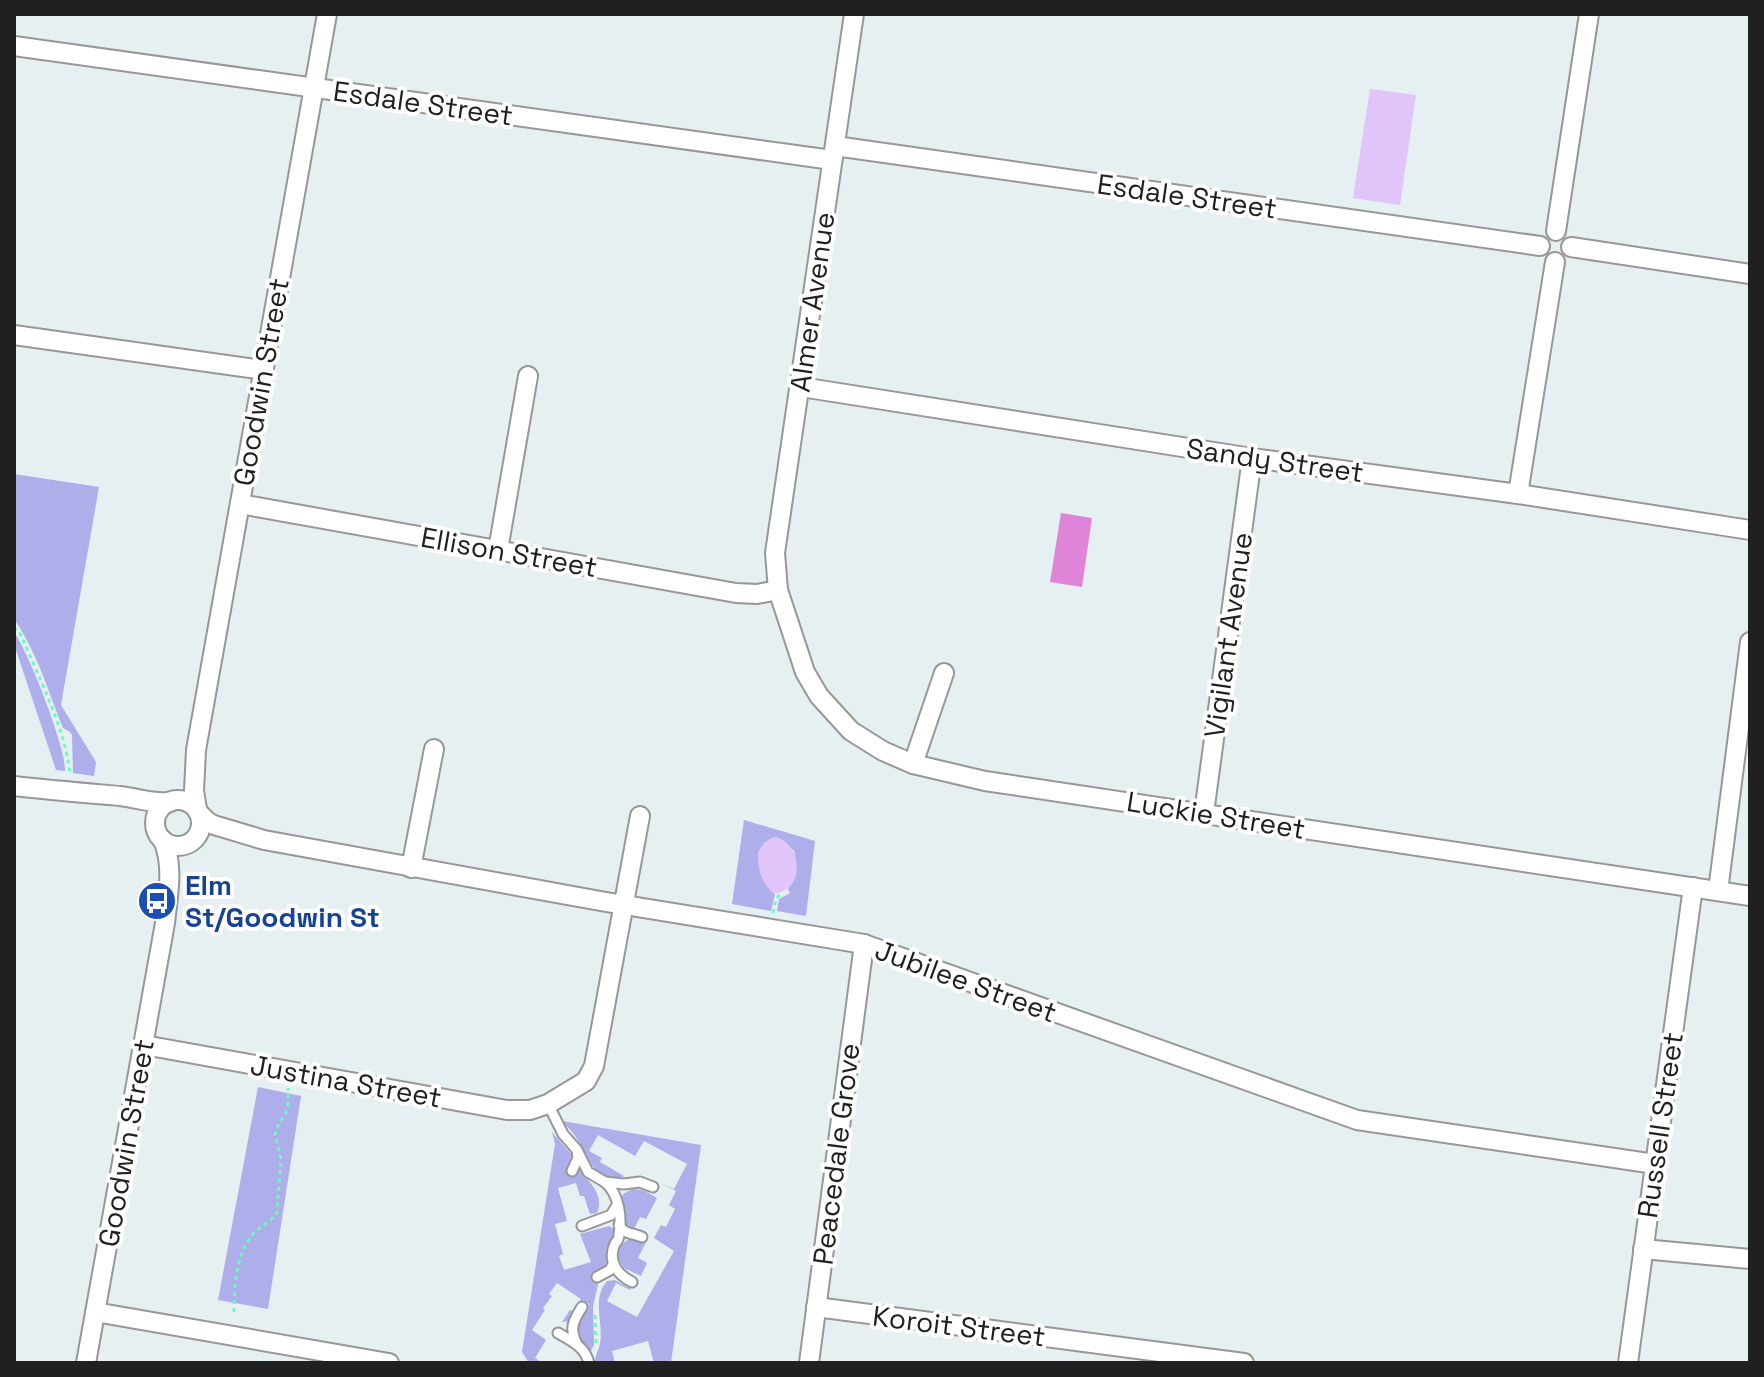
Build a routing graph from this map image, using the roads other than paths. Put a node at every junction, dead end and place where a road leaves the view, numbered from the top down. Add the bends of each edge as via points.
1 (327, 14) edge
2 (854, 14) edge
3 (1589, 14) edge
4 (14, 46) edge
5 (314, 88) junction
6 (834, 153) junction
7 (1556, 231) junction
8 (1540, 246) junction
9 (1571, 247) junction
10 (1555, 262) junction
11 (1750, 274) edge
12 (14, 335) edge
13 (263, 370) junction
14 (528, 376) dead end
15 (801, 387) junction
16 (1252, 458) junction
17 (1518, 494) junction
18 (240, 504) junction
19 (1750, 530) edge
20 (498, 550) junction
21 (778, 590) junction
22 (1750, 642) edge
23 (944, 673) dead end
24 (434, 749) dead end
25 (196, 750) junction
26 (913, 764) junction
27 (14, 786) edge
28 (70, 793) junction
29 (171, 801) junction
30 (198, 811) junction
31 (1204, 813) junction
32 (640, 816) dead end
33 (159, 835) junction
34 (264, 840) junction
35 (190, 842) junction
36 (411, 868) junction
37 (1693, 887) junction
38 (1718, 891) junction
39 (1750, 896) edge
40 (624, 906) junction
41 (165, 923) junction
42 (864, 944) junction
43 (144, 1045) junction
44 (548, 1104) junction
45 (577, 1150) junction
46 (1655, 1164) junction
47 (572, 1171) dead end
48 (605, 1182) junction
49 (653, 1187) dead end
50 (617, 1205) junction
51 (619, 1225) junction
52 (582, 1226) dead end
53 (642, 1237) dead end
54 (1643, 1249) junction
55 (1750, 1259) edge
56 (613, 1264) junction
57 (597, 1277) dead end
58 (632, 1282) dead end
59 (582, 1307) dead end
60 (816, 1307) junction
61 (95, 1312) junction
62 (558, 1333) dead end
63 (577, 1344) junction
64 (589, 1362) edge
65 (86, 1363) edge
66 (389, 1363) edge
67 (809, 1363) edge
68 (1244, 1363) edge
69 (1628, 1363) edge

1 - 5 street, Goodwin Street
2 - 6 street, Almer Avenue
3 - 7 street
4 - 5 street, Esdale Street
5 - 6 street, Esdale Street
5 - 13 street, Goodwin Street
6 - 8 street, Esdale Street
6 - 15 street, Almer Avenue
7 - 8 street
7 - 9 street
8 - 10 street via 1546,259
9 - 10 street via 1568,256
9 - 11 street
10 - 17 street
12 - 13 street
13 - 18 street, Goodwin Street
14 - 20 street
15 - 16 street, Sandy Street
15 - 21 street, Almer Avenue via 775,553
16 - 17 street, Sandy Street
16 - 31 street, Vigilant Avenue
17 - 19 street, Sandy Street
18 - 20 street, Ellison Street
18 - 25 street, Goodwin Street
20 - 21 street, Ellison Street via 736,593
21 - 26 street, Luckie Street via 805,672 819,696 851,731
22 - 38 street
23 - 26 street
24 - 36 street
25 - 29 street, Goodwin Street
25 - 30 street, Goodwin Street
26 - 31 street, Luckie Street via 985,781
27 - 28 street
28 - 29 street
28 - 33 street via 129,807
29 - 30 street via 187,801
29 - 33 street via 155,818
30 - 34 street, Jubilee Street via 214,825
30 - 35 street via 201,828
31 - 37 street, Luckie Street
32 - 40 street
33 - 35 street via 173,846
33 - 41 street, Goodwin Street via 169,867
34 - 35 street, Jubilee Street via 206,837
34 - 36 street, Jubilee Street
35 - 41 street, Goodwin Street via 181,852
36 - 40 street, Jubilee Street
37 - 38 street, Luckie Street
37 - 46 street, Russell Street
38 - 39 street, Luckie Street
40 - 42 street, Jubilee Street
40 - 44 street via 594,1066 586,1081
41 - 43 street, Goodwin Street
42 - 46 street, Jubilee Street via 1357,1120
42 - 60 street, Peacedale Grove
43 - 44 street, Justina Street via 507,1110
43 - 61 street, Goodwin Street
44 - 45 lane
45 - 47 lane
45 - 48 lane via 588,1172
46 - 54 street, Russell Street
48 - 49 lane
48 - 50 lane
50 - 51 lane
50 - 52 lane via 611,1215
51 - 53 lane
51 - 56 lane
54 - 55 street
54 - 69 street, Russell Street
56 - 57 lane
56 - 58 lane
59 - 63 lane via 571,1331
60 - 67 street, Peacedale Grove
60 - 68 street, Koroit Street
61 - 65 street, Goodwin Street
61 - 66 street
62 - 63 lane
63 - 64 lane

